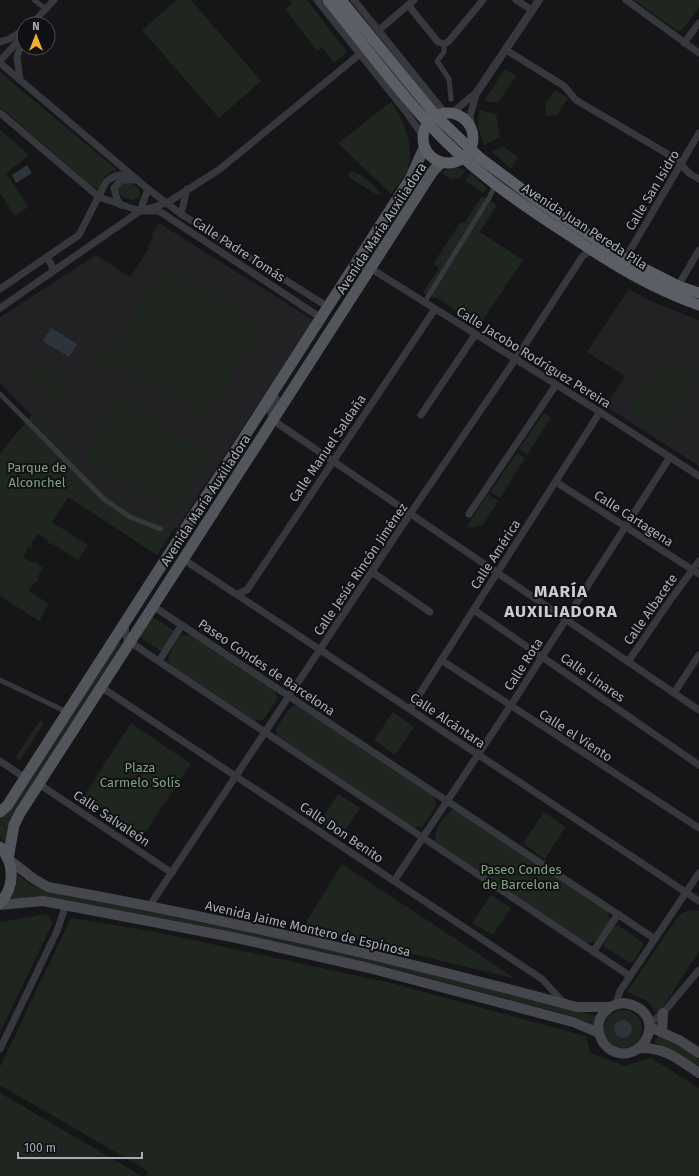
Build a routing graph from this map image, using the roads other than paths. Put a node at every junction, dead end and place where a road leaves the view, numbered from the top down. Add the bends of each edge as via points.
1 (34, 0) edge
2 (54, 0) edge
3 (317, 0) edge
4 (328, 0) edge
5 (340, 0) edge
6 (354, 0) edge
7 (414, 0) edge
8 (483, 0) edge
9 (516, 0) edge
10 (539, 0) edge
11 (626, 0) edge
12 (408, 5) junction
13 (46, 9) junction
14 (532, 10) junction
15 (39, 16) edge
16 (699, 23) edge
17 (379, 30) junction
18 (16, 36) edge
19 (0, 42) edge
20 (16, 43) edge
21 (684, 43) junction
22 (444, 44) junction
23 (506, 50) junction
24 (360, 54) junction
25 (699, 54) edge
26 (17, 56) edge
27 (0, 62) edge
28 (20, 80) junction
29 (477, 92) junction
30 (451, 99) dead end
31 (0, 113) edge
32 (440, 116) junction
33 (472, 130) junction
34 (699, 133) edge
35 (423, 136) junction
36 (424, 148) junction
37 (468, 154) junction
38 (441, 163) junction
39 (681, 164) junction
40 (134, 178) junction
41 (699, 179) edge
42 (496, 184) junction
43 (148, 189) junction
44 (187, 189) junction
45 (99, 197) junction
46 (167, 202) junction
47 (121, 205) junction
48 (140, 211) junction
49 (181, 214) junction
50 (699, 250) edge
51 (593, 251) junction
52 (47, 257) junction
53 (626, 259) junction
54 (354, 267) junction
55 (370, 268) junction
56 (51, 273) junction
57 (678, 286) junction
58 (0, 289) edge
59 (699, 293) edge
60 (424, 303) junction
61 (699, 305) edge
62 (328, 307) junction
63 (0, 308) edge
64 (435, 310) junction
65 (321, 318) junction
66 (475, 335) junction
67 (299, 353) junction
68 (515, 359) junction
69 (556, 385) junction
70 (0, 394) edge
71 (600, 412) junction
72 (420, 415) dead end
73 (275, 422) junction
74 (670, 457) junction
75 (332, 461) junction
76 (699, 476) edge
77 (556, 482) junction
78 (410, 514) junction
79 (469, 514) dead end
80 (625, 527) junction
81 (161, 529) dead end
82 (169, 554) junction
83 (183, 559) junction
84 (699, 562) edge
85 (372, 572) junction
86 (696, 572) edge
87 (497, 573) junction
88 (237, 594) junction
89 (153, 606) junction
90 (474, 610) junction
91 (430, 612) dead end
92 (566, 620) junction
93 (125, 623) junction
94 (182, 625) junction
95 (130, 642) junction
96 (320, 650) junction
97 (542, 656) junction
98 (699, 656) edge
99 (441, 660) junction
100 (159, 661) junction
101 (628, 662) junction
102 (0, 680) edge
103 (101, 687) junction
104 (674, 693) junction
105 (289, 696) junction
106 (510, 706) junction
107 (410, 709) junction
108 (699, 710) edge
109 (67, 712) junction
110 (265, 732) junction
111 (478, 755) junction
112 (0, 761) edge
113 (699, 764) edge
114 (236, 776) junction
115 (25, 778) junction
116 (39, 784) junction
117 (448, 801) junction
118 (0, 812) edge
119 (699, 828) edge
120 (423, 838) junction
121 (0, 847) edge
122 (8, 859) junction
123 (172, 873) junction
124 (699, 873) edge
125 (394, 881) junction
126 (687, 892) junction
127 (699, 901) edge
128 (0, 904) edge
129 (66, 905) junction
130 (150, 905) junction
131 (618, 914) junction
132 (655, 939) junction
133 (593, 952) junction
134 (699, 970) edge
135 (630, 976) junction
136 (564, 1004) junction
137 (613, 1006) junction
138 (663, 1013) junction
139 (650, 1025) junction
140 (662, 1032) junction
141 (599, 1033) junction
142 (639, 1048) junction
143 (0, 1049) edge
144 (699, 1053) edge
145 (699, 1073) edge

1 - 13 street
2 - 13 street
3 - 24 street
4 - 32 highway
5 - 32 highway
6 - 17 street
7 - 12 street
8 - 22 street
9 - 14 street
10 - 14 street
11 - 21 street
12 - 17 street
12 - 22 street via 438,42
13 - 15 street
14 - 23 street
16 - 21 street
17 - 32 street via 429,95
18 - 19 street
20 - 27 street
21 - 25 street
22 - 30 street via 444,52 437,61 449,78
23 - 29 street
23 - 39 street via 564,86 576,100
24 - 35 street
24 - 44 street via 220,169
26 - 28 street
27 - 28 street
28 - 40 street
29 - 32 street
29 - 33 street via 470,116
31 - 45 street
32 - 33 highway via 464,118
32 - 35 highway
32 - 37 highway
33 - 37 highway via 474,139
34 - 39 street, Calle San Isidro
35 - 36 highway
36 - 38 highway via 431,157
36 - 54 main road, Avenida María Auxiliadora via 410,179
37 - 38 highway via 456,163
37 - 42 highway, Avenida Juan Pereda Pila
37 - 53 highway, Avenida Juan Pereda Pila
38 - 55 main road, Avenida María Auxiliadora via 433,171
39 - 41 street
39 - 53 street, Calle San Isidro
40 - 43 street
40 - 45 street via 122,174 113,176 106,182
40 - 47 street via 121,180 114,188
42 - 51 highway, Avenida Juan Pereda Pila via 535,214
42 - 60 street
43 - 46 street, Calle Padre Tomás
43 - 48 street
44 - 46 street
44 - 49 street
45 - 47 street
45 - 52 street via 79,235
46 - 48 street
46 - 49 street, Calle Padre Tomás
47 - 48 street
48 - 56 street
48 - 65 street, Calle Padre Tomás via 159,211
49 - 62 street, Calle Padre Tomás
50 - 57 street
51 - 61 highway, Avenida Juan Pereda Pila via 626,272
51 - 68 street, Calle Jesús Rincón Jiménez via 582,257
52 - 56 street via 53,268
52 - 58 street
53 - 57 highway, Avenida Juan Pereda Pila
54 - 55 street, Calle Jacobo Rodríguez Pereira
54 - 62 main road, Avenida María Auxiliadora
55 - 60 street, Calle Jacobo Rodríguez Pereira
55 - 73 main road, Avenida María Auxiliadora
56 - 63 street
57 - 59 highway, Avenida Juan Pereda Pila
60 - 64 street, Calle Jacobo Rodríguez Pereira
62 - 65 main road, Avenida María Auxiliadora
64 - 66 street, Calle Jacobo Rodríguez Pereira
64 - 75 street, Calle Manuel Saldaña
65 - 67 main road, Avenida María Auxiliadora
66 - 68 street, Calle Jacobo Rodríguez Pereira
66 - 72 street
67 - 73 street via 300,360 271,405 270,412
67 - 82 main road, Avenida María Auxiliadora
68 - 69 street, Calle Jacobo Rodríguez Pereira
68 - 78 street, Calle Jesús Rincón Jiménez
69 - 71 street, Calle Jacobo Rodríguez Pereira
69 - 79 street
70 - 81 street via 105,500 130,517
71 - 74 street, Calle Jacobo Rodríguez Pereira
71 - 77 street, Calle América
73 - 75 street
73 - 83 main road, Avenida María Auxiliadora
74 - 76 street, Calle Jacobo Rodríguez Pereira
74 - 80 street, Calle Rota
75 - 78 street
75 - 88 street, Calle Manuel Saldaña via 247,590
77 - 80 street, Calle Cartagena
77 - 87 street, Calle América
78 - 85 street, Calle Jesús Rincón Jiménez
78 - 87 street
80 - 86 street, Calle Cartagena
80 - 92 street, Calle Rota
82 - 83 main road
82 - 93 main road, Avenida María Auxiliadora
83 - 88 street, Calle Alcántara
83 - 89 main road, Avenida María Auxiliadora
84 - 86 street, Calle Albacete
85 - 91 street
85 - 96 street, Calle Jesús Rincón Jiménez
86 - 101 street, Calle Albacete via 670,599
87 - 90 street, Calle América
87 - 92 street
88 - 96 street, Calle Alcántara
89 - 94 street, Paseo Condes de Barcelona
89 - 95 main road, Avenida María Auxiliadora
90 - 97 street, Calle Linares
90 - 99 street, Calle América
92 - 97 street, Calle Rota
92 - 101 street
93 - 95 street via 126,637
93 - 109 main road, Avenida María Auxiliadora
94 - 100 street, Paseo Condes de Barcelona
94 - 105 street, Paseo Condes de Barcelona
95 - 100 street
95 - 103 main road, Avenida María Auxiliadora
96 - 105 street, Calle Jesús Rincón Jiménez
96 - 107 street, Calle Alcántara
97 - 106 street, Calle Rota
97 - 113 street, Calle Linares
98 - 104 street
99 - 106 street, Calle el Viento
99 - 107 street, Calle América
100 - 110 street
101 - 104 street
102 - 109 street
103 - 114 street, Calle Don Benito
103 - 116 main road, Avenida María Auxiliadora
104 - 108 street
105 - 110 street, Calle Jesús Rincón Jiménez
105 - 117 street, Paseo Condes de Barcelona
106 - 111 street, Calle Rota
106 - 119 street, Calle el Viento
107 - 111 street, Calle Alcántara
109 - 115 main road, Avenida María Auxiliadora
110 - 114 street, Calle Jesús Rincón Jiménez
110 - 120 street
111 - 117 street, Calle Rota
111 - 126 street, Calle Alcántara
112 - 115 street
114 - 123 street, Calle Jesús Rincón Jiménez
114 - 125 street, Calle Don Benito
115 - 118 main road, Avenida María Auxiliadora via 7,806
116 - 122 main road, Avenida María Auxiliadora via 14,826
116 - 123 street, Calle Salvaleón
117 - 120 street, Calle Rota
117 - 131 street, Paseo Condes de Barcelona
120 - 125 street, Calle Rota
120 - 133 street
121 - 122 main road
122 - 128 main road via 11,882
122 - 130 main road, Avenida Jaime Montero de Espinosa via 48,887
123 - 130 street, Calle Jesús Rincón Jiménez
124 - 126 street
125 - 136 street, Calle Don Benito via 542,979
126 - 127 street, Calle Alcántara
126 - 132 street
128 - 129 main road, Avenida Jaime Montero de Espinosa via 43,901
129 - 141 main road, Avenida Jaime Montero de Espinosa via 232,937 369,968 573,1022
129 - 143 street via 57,931
130 - 136 main road, Avenida Jaime Montero de Espinosa via 330,944
131 - 132 street, Paseo Condes de Barcelona
131 - 133 street
132 - 135 street
133 - 135 street
134 - 138 street
135 - 137 street
136 - 137 main road, Avenida Jaime Montero de Espinosa via 577,1007
137 - 139 main road via 631,1004 637,1007 649,1018
137 - 141 main road via 600,1019
138 - 139 street
138 - 140 main road
139 - 140 main road
139 - 142 main road via 649,1035
140 - 144 main road
141 - 142 main road via 604,1044 614,1051 627,1053
142 - 145 main road via 654,1047

